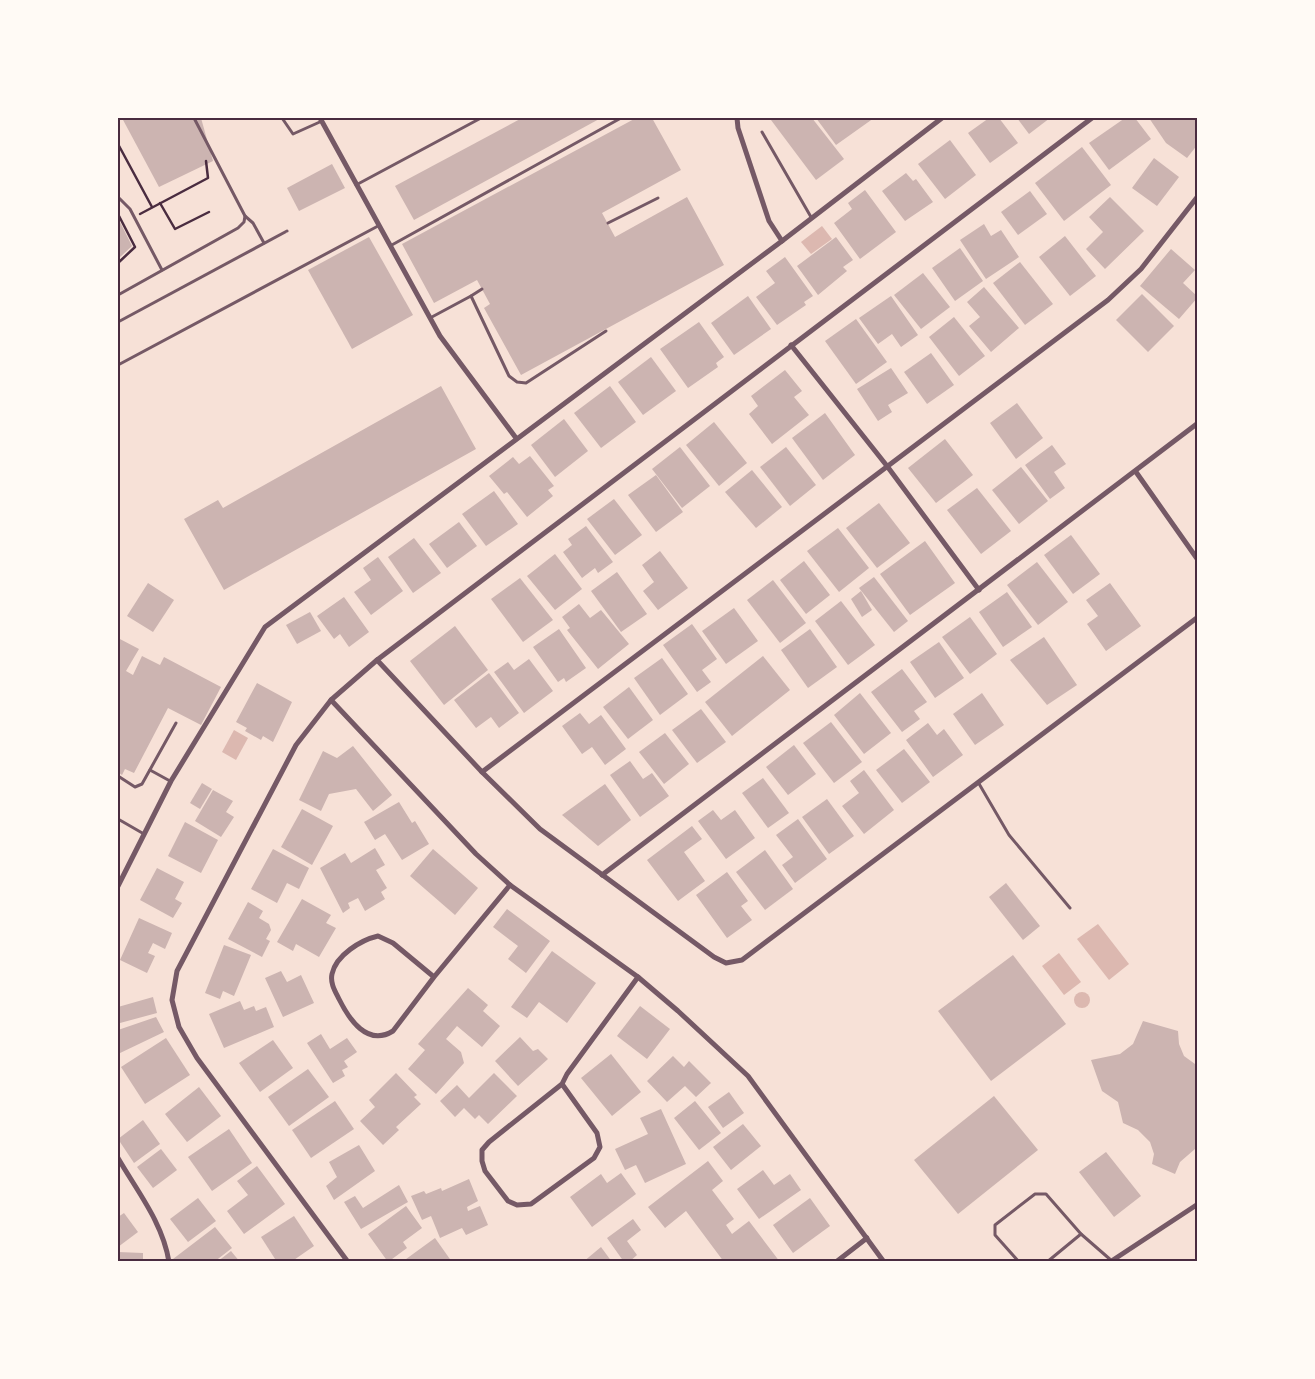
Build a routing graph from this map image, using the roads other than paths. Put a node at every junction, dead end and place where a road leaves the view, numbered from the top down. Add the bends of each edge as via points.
1 (194, 118) edge
2 (282, 118) edge
3 (481, 118) edge
4 (621, 118) edge
5 (737, 118) edge
6 (942, 118) edge
7 (1092, 118) edge
8 (321, 119) edge
9 (762, 132) dead end
10 (356, 185) junction
11 (1198, 196) edge
12 (118, 197) edge
13 (658, 198) dead end
14 (245, 216) junction
15 (811, 217) junction
16 (608, 223) dead end
17 (378, 226) junction
18 (287, 231) dead end
19 (782, 241) junction
20 (264, 244) junction
21 (389, 247) junction
22 (162, 270) junction
23 (482, 289) dead end
24 (118, 294) edge
25 (471, 296) junction
26 (430, 318) junction
27 (118, 322) edge
28 (606, 332) dead end
29 (790, 346) junction
30 (118, 365) edge
31 (1198, 424) edge
32 (516, 438) junction
33 (887, 466) junction
34 (1136, 472) junction
35 (1198, 560) edge
36 (979, 590) junction
37 (1198, 617) edge
38 (377, 660) junction
39 (332, 700) junction
40 (176, 723) dead end
41 (150, 770) junction
42 (482, 772) junction
43 (118, 776) edge
44 (171, 781) junction
45 (978, 782) junction
46 (118, 819) edge
47 (144, 834) junction
48 (602, 875) junction
49 (510, 885) junction
50 (118, 886) edge
51 (1070, 908) dead end
52 (434, 977) junction
53 (638, 978) junction
54 (562, 1084) junction
55 (118, 1158) edge
56 (1198, 1204) edge
57 (1081, 1234) junction
58 (867, 1238) junction
59 (1111, 1261) edge
60 (169, 1262) edge
61 (348, 1262) edge
62 (836, 1262) edge
63 (884, 1262) edge
64 (1019, 1262) edge
65 (1048, 1262) edge

1 - 14 lane
2 - 8 lane via 293,134
3 - 10 lane
4 - 21 lane
5 - 19 street via 768,221
6 - 15 street
7 - 29 street
8 - 10 street
9 - 15 lane
10 - 17 street
11 - 33 street via 1141,269 1108,300
12 - 22 lane via 135,217
13 - 16 lane
14 - 20 lane via 253,223
14 - 22 lane via 238,228
15 - 19 street
17 - 21 street
17 - 30 lane
18 - 20 lane
19 - 32 street
20 - 27 lane
21 - 26 street
22 - 24 lane
23 - 25 lane
25 - 26 lane
25 - 28 lane via 509,376 517,382 526,383
26 - 32 street
29 - 33 street
29 - 38 street
31 - 34 street
32 - 44 street via 262,631
33 - 36 street
33 - 42 street
34 - 35 street
34 - 36 street
36 - 48 street
37 - 45 street
38 - 39 street
38 - 42 street
39 - 49 street via 476,854
39 - 61 street via 296,745 177,971 172,1000 179,1027 197,1058
40 - 41 lane
41 - 43 lane via 139,786 134,787
41 - 44 lane
42 - 48 street via 540,830
44 - 47 street
45 - 48 street via 742,960 726,963 714,957
45 - 51 lane via 1009,835
46 - 47 lane
47 - 50 street
49 - 52 street
49 - 53 street
52 - 52 street via 393,1032 379,1036 365,1033 354,1024 332,985 332,974 345,954 378,936 392,942
53 - 54 street
53 - 58 street via 748,1076
54 - 54 street via 482,1150 485,1171 508,1201 517,1205 531,1204 594,1158 600,1147 597,1133
55 - 60 street via 158,1225
56 - 59 street
57 - 59 lane
57 - 64 lane via 1046,1194 1035,1194 994,1229 995,1235
57 - 65 lane
58 - 62 street
58 - 63 street

